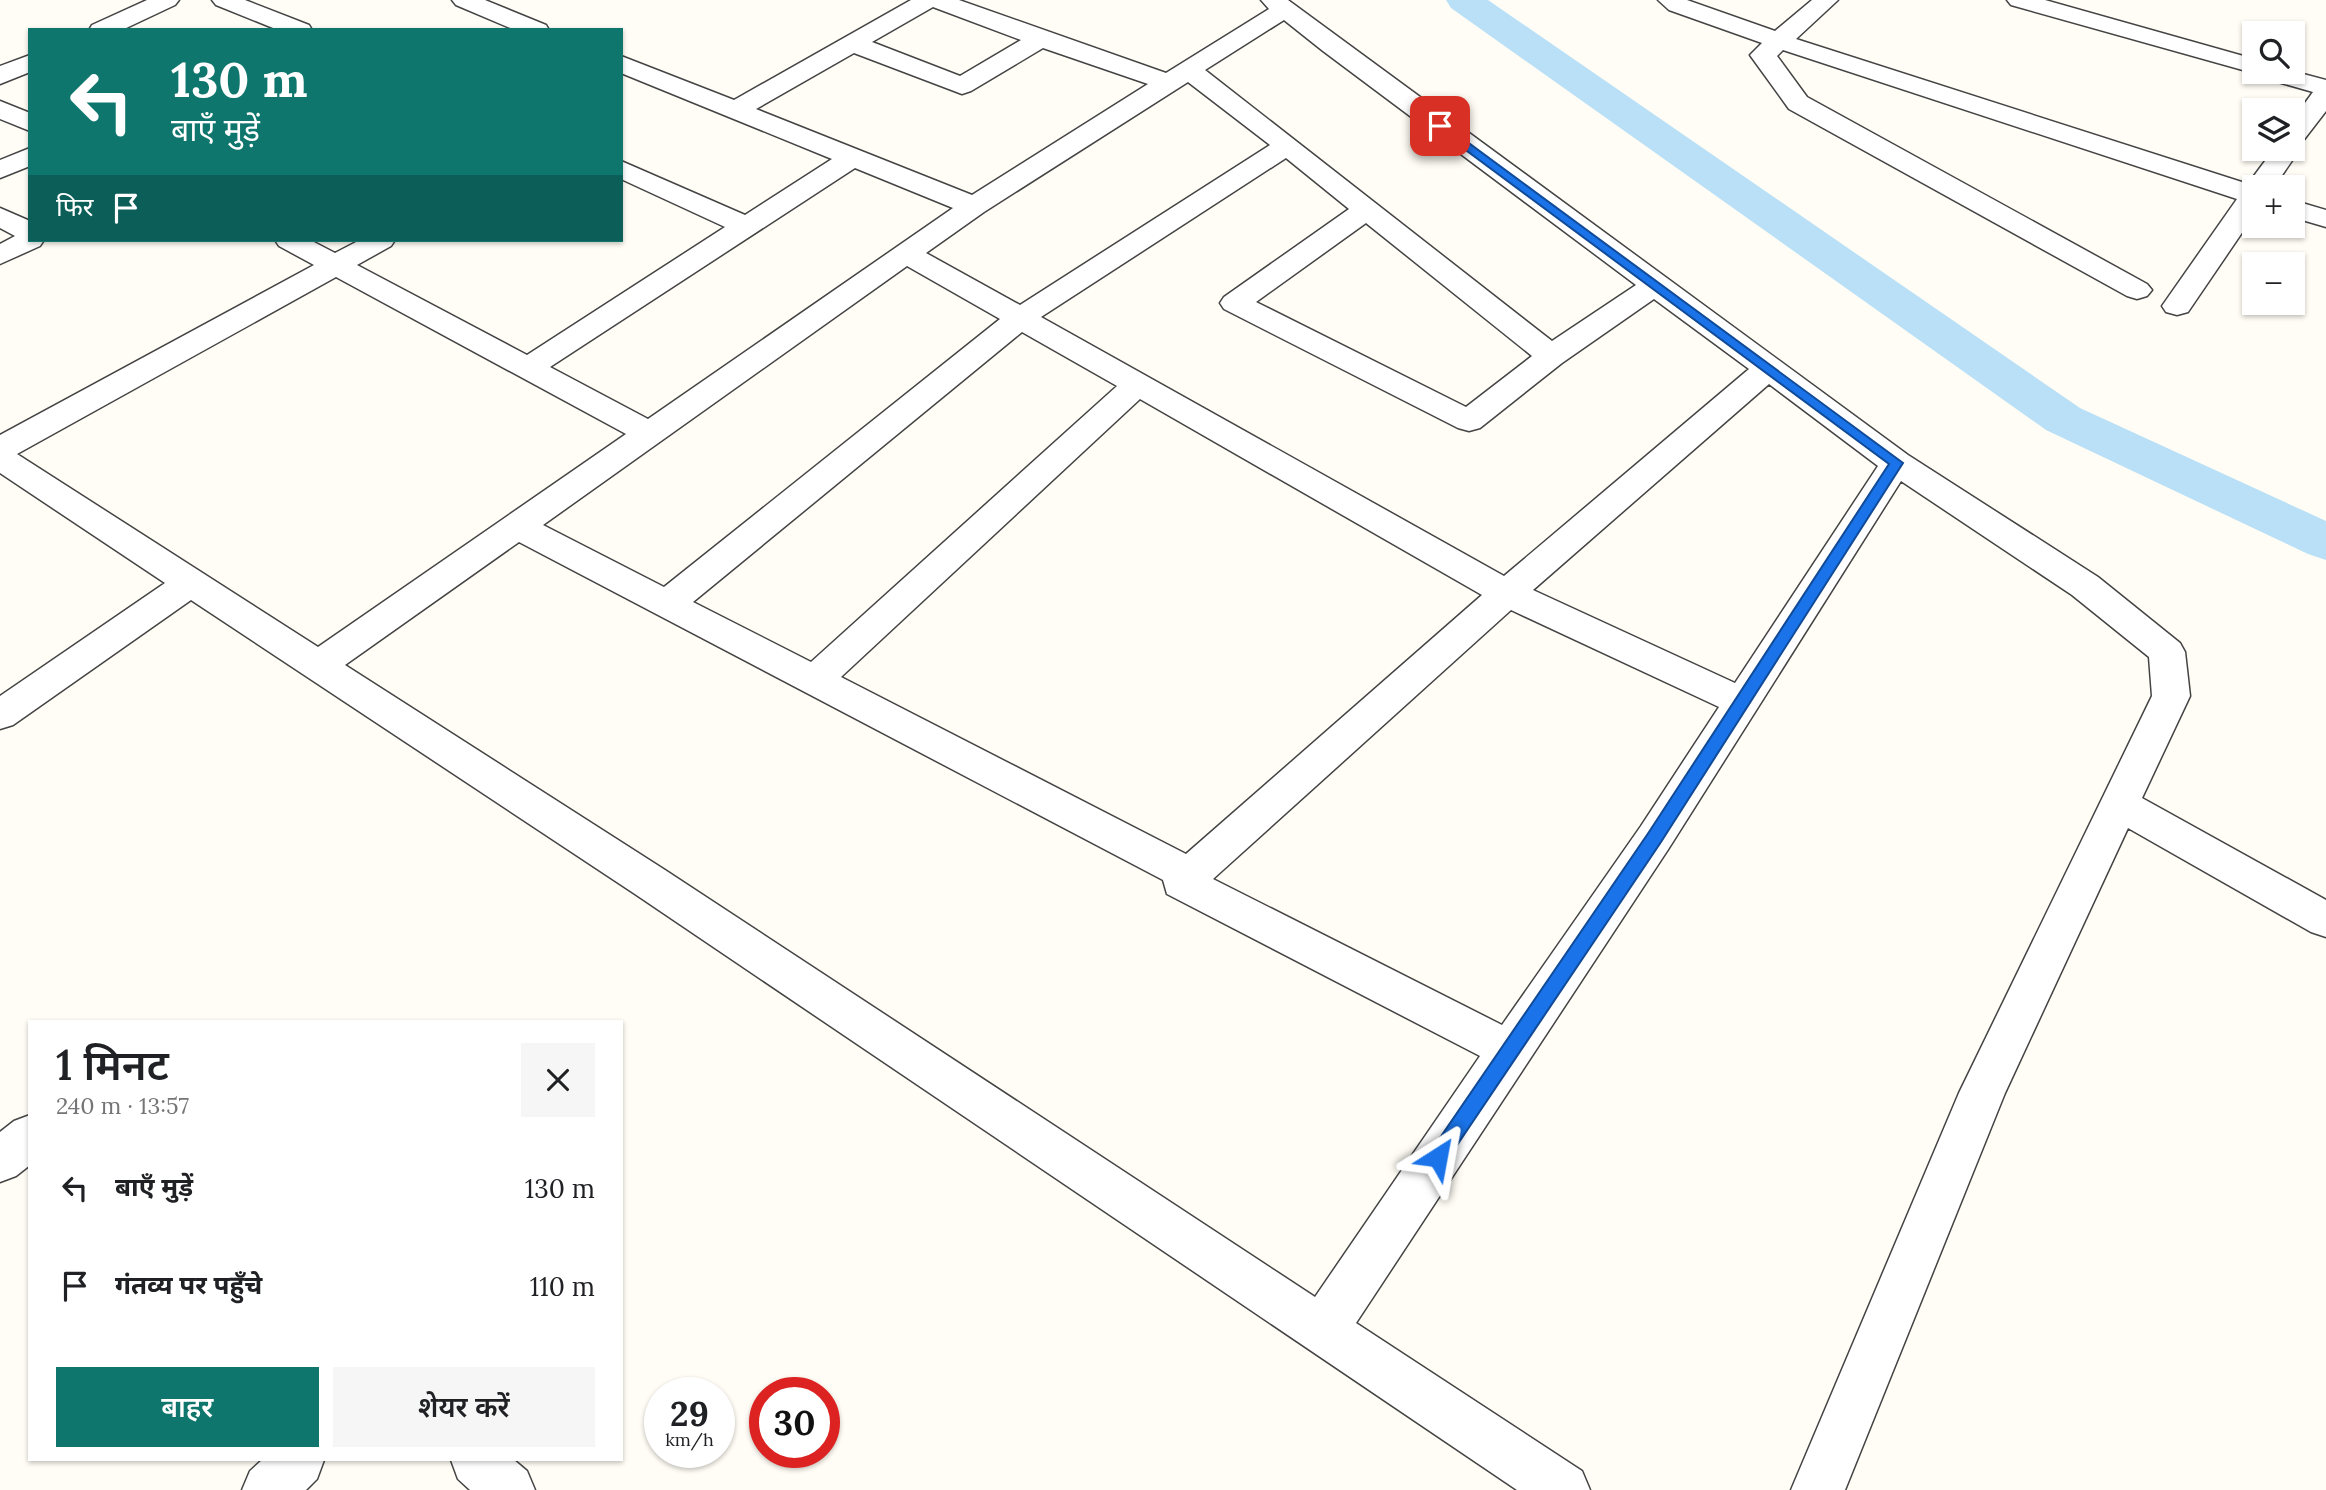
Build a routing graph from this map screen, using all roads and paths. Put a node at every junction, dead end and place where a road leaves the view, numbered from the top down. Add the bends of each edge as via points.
1 (167, 0) edge
2 (224, 0) edge
3 (466, 0) edge
4 (928, 0) edge
5 (937, 0) edge
6 (1670, 0) edge
7 (1826, 0) edge
8 (2020, 0) edge
9 (2112, 0) edge
10 (1279, 5) edge
11 (2094, 22) junction
12 (105, 28) edge
13 (294, 28) edge
14 (532, 28) edge
15 (1041, 39) junction
16 (1779, 41) junction
17 (852, 43) junction
18 (28, 63) edge
19 (623, 65) edge
20 (2242, 65) edge
21 (0, 76) edge
22 (1179, 76) junction
23 (2305, 83) edge
24 (2326, 90) edge
25 (0, 109) edge
26 (736, 110) junction
27 (2305, 121) edge
28 (28, 122) edge
29 (1287, 146) junction
30 (28, 157) edge
31 (853, 157) junction
32 (0, 170) edge
33 (623, 170) edge
34 (2242, 191) edge
35 (974, 206) junction
36 (1367, 209) junction
37 (2242, 212) edge
38 (2305, 212) edge
39 (0, 216) edge
40 (2326, 219) edge
41 (746, 226) junction
42 (28, 232) edge
43 (28, 241) edge
44 (293, 242) edge
45 (377, 242) edge
46 (905, 254) junction
47 (0, 255) edge
48 (337, 264) junction
49 (1655, 285) junction
50 (2137, 290) dead end
51 (2177, 306) dead end
52 (1020, 318) junction
53 (1551, 356) junction
54 (528, 368) junction
55 (1768, 369) junction
56 (1138, 384) junction
57 (649, 433) junction
58 (1, 458) edge
59 (1896, 463) junction
60 (517, 526) junction
61 (190, 583) junction
62 (1507, 593) junction
63 (667, 604) junction
64 (317, 666) junction
65 (816, 680) junction
66 (1742, 702) junction
67 (0, 715) edge
68 (2120, 805) junction
69 (1190, 875) junction
70 (2326, 920) edge
71 (1510, 1050) junction
72 (28, 1138) edge
73 (0, 1161) edge
74 (1322, 1329) junction
75 (297, 1461) edge
76 (478, 1461) edge
77 (269, 1490) edge
78 (508, 1490) edge
79 (1563, 1490) edge
80 (1818, 1490) edge

1 - 12 street
2 - 13 street
3 - 14 street
4 - 17 street
5 - 15 street
6 - 16 street
7 - 16 street
8 - 11 street
9 - 11 street
10 - 22 street
10 - 49 street
11 - 20 street
15 - 17 street via 962,86
15 - 22 street
16 - 34 street
16 - 50 street via 1763,55 1798,103
17 - 26 street
18 - 21 street
19 - 26 street
22 - 29 street
22 - 35 street
23 - 24 street
24 - 27 street
25 - 28 street
26 - 31 street
29 - 36 street
29 - 52 street
30 - 32 street
31 - 35 street
31 - 41 street
33 - 41 street
35 - 46 street
36 - 53 street
36 - 53 street via 1235,303 1469,421
37 - 51 street
38 - 40 street
39 - 42 street
41 - 54 street
43 - 47 street
44 - 48 street
45 - 48 street
46 - 52 street
46 - 57 street
48 - 54 street
48 - 58 street
49 - 53 street
49 - 55 street
52 - 56 street
52 - 63 street
54 - 57 street
55 - 59 street
55 - 62 street
56 - 62 street
56 - 65 street
57 - 60 street
58 - 61 street
59 - 66 street
59 - 68 street via 2085,586 2168,652 2171,696
60 - 63 street
60 - 64 street
61 - 64 street
61 - 67 street
62 - 66 street
62 - 69 street
63 - 65 street
64 - 74 street
65 - 69 street
66 - 71 street
68 - 70 street
68 - 80 street via 1982,1093
69 - 71 street via 1182,882
71 - 74 street
72 - 73 street
74 - 79 street
75 - 77 street
76 - 78 street

